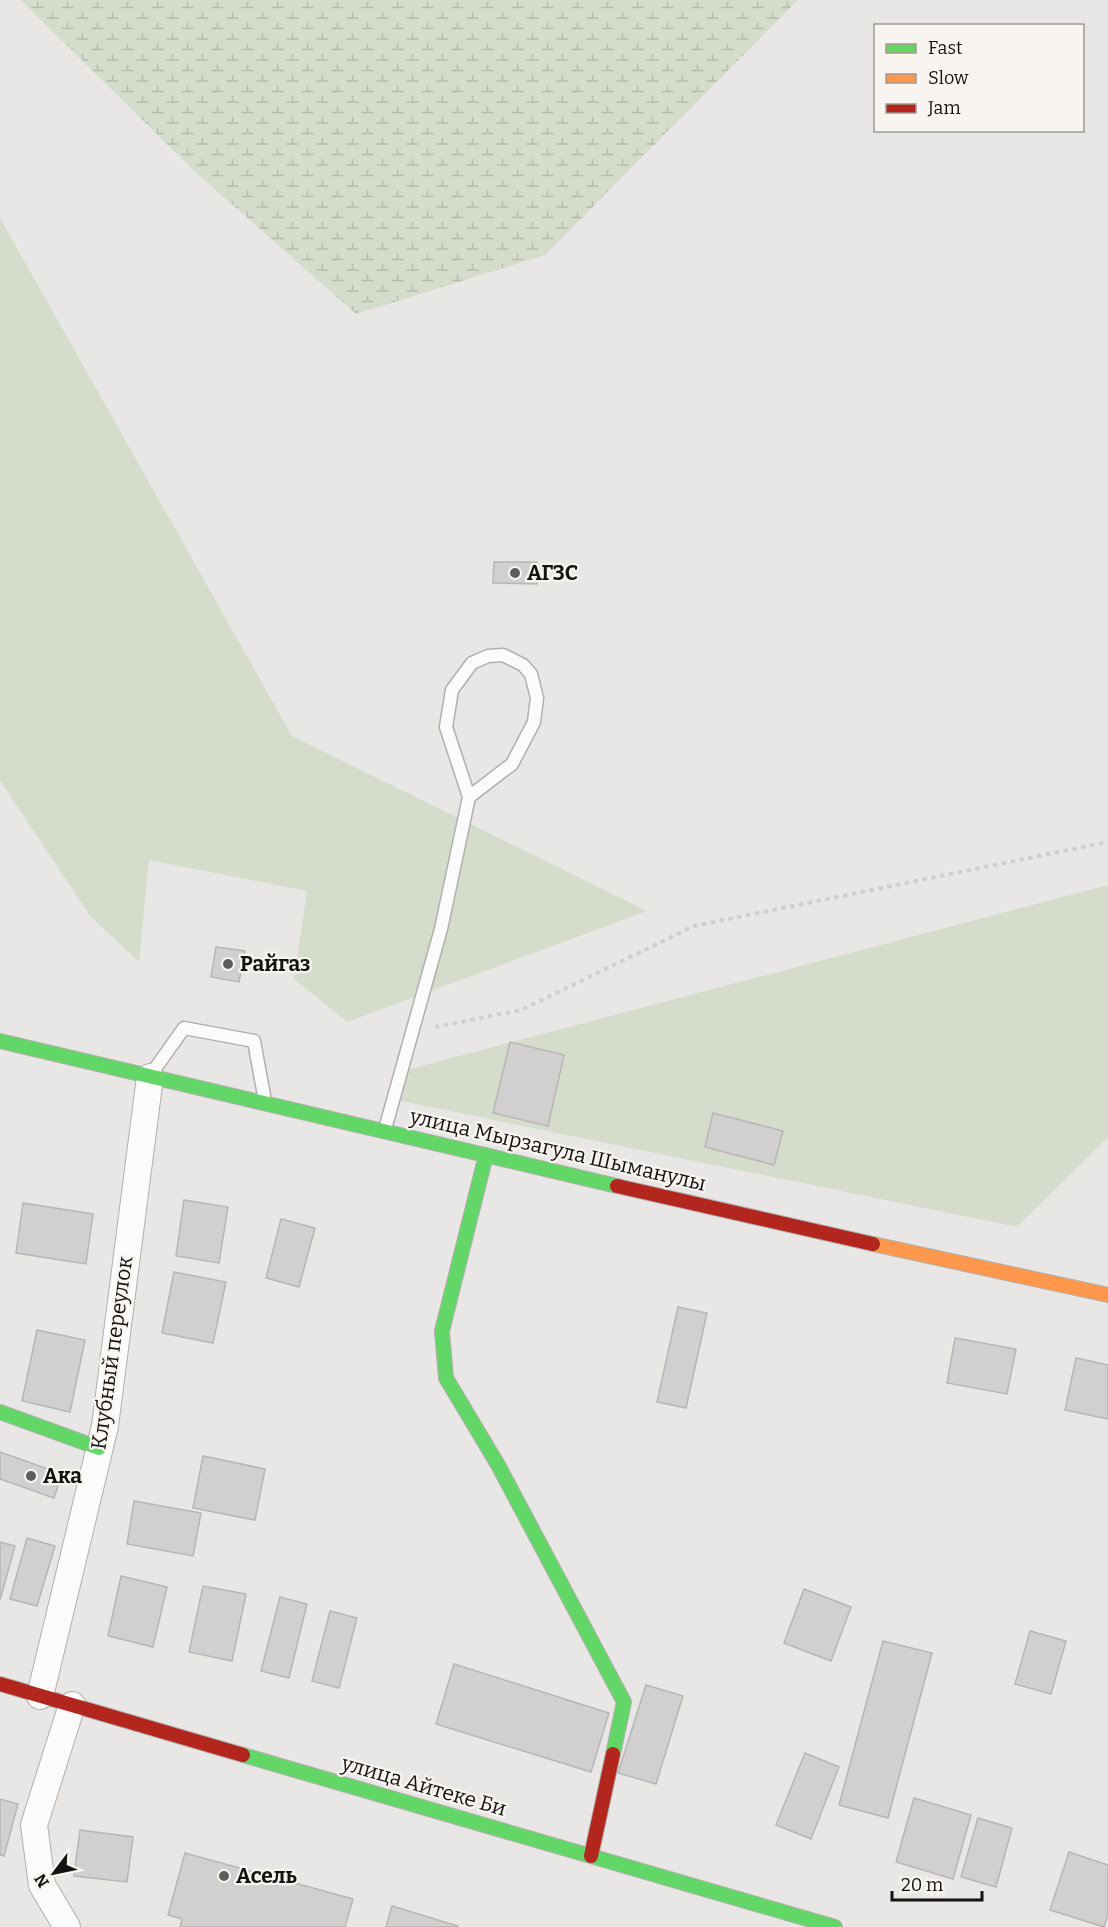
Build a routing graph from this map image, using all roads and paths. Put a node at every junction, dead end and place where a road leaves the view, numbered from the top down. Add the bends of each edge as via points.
1 (469, 797) junction
2 (1108, 842) edge
3 (411, 1031) junction
4 (0, 1041) edge
5 (150, 1077) junction
6 (265, 1102) junction
7 (384, 1131) junction
8 (486, 1155) junction
9 (1108, 1294) edge
10 (0, 1412) edge
11 (99, 1448) junction
12 (0, 1684) edge
13 (40, 1696) junction
14 (72, 1705) junction
15 (591, 1856) junction
16 (67, 1927) edge
17 (835, 1927) edge

1 - 1 lane via 446,727 452,690 472,663 503,655 531,674 537,698 534,722 512,764
1 - 3 lane via 441,929
2 - 3 path via 694,926 521,1010
3 - 7 lane
4 - 5 street, улица Мырзагула Шыманулы
5 - 6 street, улица Мырзагула Шыманулы
5 - 6 lane via 184,1028 254,1041
5 - 11 street, Клубный переулок
6 - 7 street, улица Мырзагула Шыманулы
7 - 8 street, улица Мырзагула Шыманулы
8 - 9 street, улица Мырзагула Шыманулы
8 - 15 street via 442,1331 446,1378 498,1465 624,1702
10 - 11 street
11 - 13 street, Клубный переулок
12 - 13 street, улица Айтеке Би
13 - 14 street, улица Айтеке Би
14 - 15 street, улица Айтеке Би
14 - 16 street via 34,1825 42,1885
15 - 17 street, улица Айтеке Би

